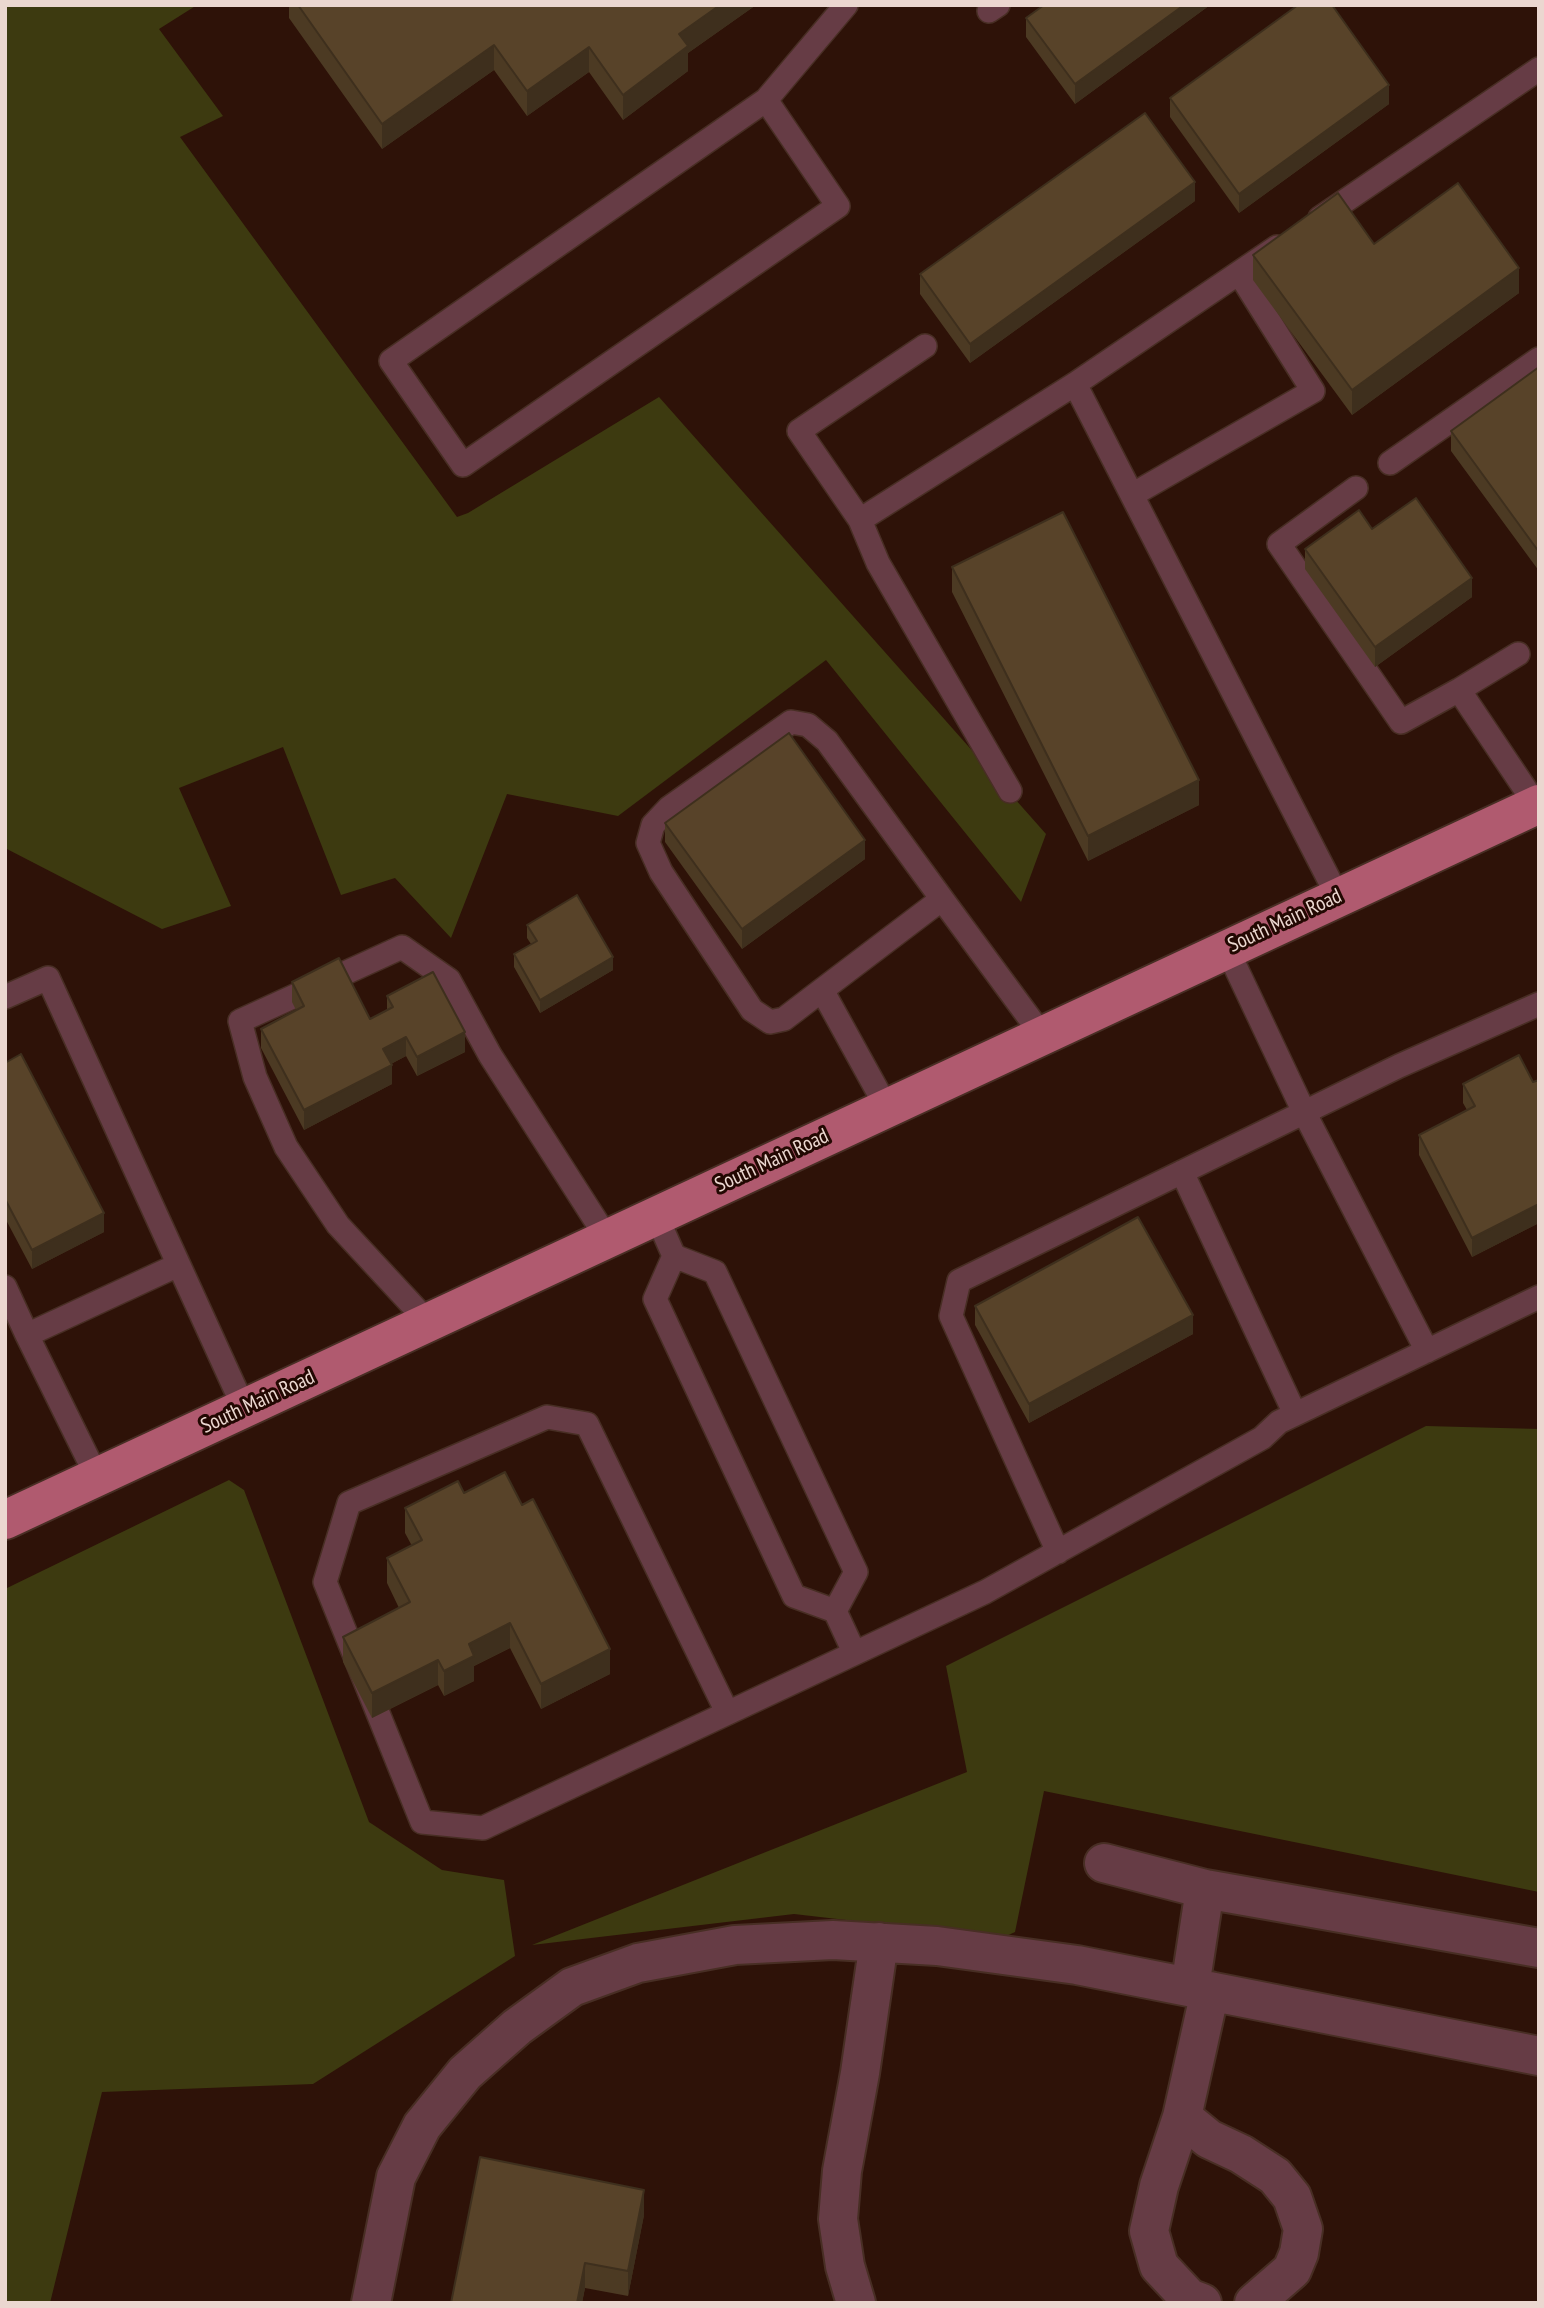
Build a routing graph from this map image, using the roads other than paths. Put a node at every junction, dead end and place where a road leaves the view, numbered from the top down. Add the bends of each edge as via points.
1 (846, 5) edge
2 (1539, 69) edge
3 (766, 100) junction
4 (1239, 273) junction
5 (925, 346) dead end
6 (1539, 359) edge
7 (1075, 384) junction
8 (1390, 463) dead end
9 (1356, 488) dead end
10 (1132, 495) junction
11 (860, 520) junction
12 (1518, 654) dead end
13 (1459, 690) junction
14 (1010, 791) dead end
15 (1537, 805) edge
16 (1339, 897) junction
17 (942, 899) junction
18 (1227, 948) junction
19 (822, 990) junction
20 (5, 997) edge
21 (1539, 1004) edge
22 (1042, 1035) junction
23 (887, 1108) junction
24 (1304, 1112) junction
25 (1182, 1172) junction
26 (656, 1215) junction
27 (607, 1238) junction
28 (674, 1256) junction
29 (178, 1265) junction
30 (5, 1287) edge
31 (1539, 1297) edge
32 (428, 1322) junction
33 (27, 1335) junction
34 (1427, 1351) junction
35 (244, 1408) junction
36 (1295, 1414) junction
37 (97, 1477) junction
38 (5, 1520) edge
39 (1058, 1552) junction
40 (835, 1611) junction
41 (854, 1652) junction
42 (727, 1712) junction
43 (1104, 1863) dead end
44 (1205, 1889) junction
45 (878, 1942) junction
46 (1539, 1948) edge
47 (1200, 1989) junction
48 (1539, 2056) edge
49 (1182, 2117) junction
50 (371, 2303) edge
51 (856, 2303) edge
52 (1202, 2303) edge
53 (1254, 2303) edge

1 - 3 lane
2 - 4 lane
3 - 3 lane via 391,361 463,465 838,206
4 - 7 lane
4 - 10 lane via 1313,391
5 - 11 lane via 799,430
6 - 8 lane
7 - 10 lane
7 - 11 lane
9 - 13 lane via 1279,544 1401,722
10 - 16 lane
11 - 14 lane via 878,563
12 - 13 lane
13 - 15 lane
15 - 16 main road, South Main Road
16 - 18 main road, South Main Road
17 - 19 lane
17 - 19 lane via 827,741 808,725 792,722 669,808 653,825 648,843 661,872 752,1010 770,1022 784,1019
17 - 22 lane
18 - 22 main road, South Main Road
18 - 24 lane
19 - 23 lane
20 - 29 lane via 48,978
21 - 24 lane
22 - 23 main road, South Main Road
23 - 26 main road, South Main Road
24 - 25 lane
24 - 34 lane
25 - 36 lane
25 - 39 lane via 959,1281 951,1316
26 - 27 main road, South Main Road
26 - 28 lane
27 - 32 main road, South Main Road
27 - 32 lane via 490,1055 449,980 402,947 240,1021 255,1077 286,1147 338,1224
28 - 40 lane via 655,1299 793,1596
28 - 40 lane via 715,1272 856,1572
29 - 33 lane
29 - 35 lane
30 - 33 lane
31 - 34 lane
32 - 35 main road, South Main Road
33 - 37 lane
34 - 36 lane
35 - 37 main road, South Main Road
36 - 39 lane via 1262,1438
37 - 38 main road, South Main Road
39 - 41 lane via 985,1592
40 - 41 lane
41 - 42 lane
42 - 42 lane via 587,1424 547,1416 349,1503 325,1582 422,1822 483,1828
43 - 44 street
44 - 46 street
44 - 47 street
45 - 47 street via 937,1945 1077,1965
45 - 50 street via 735,1945 638,1963 572,1987 465,2073 422,2126 396,2177
45 - 51 street via 838,2219
47 - 48 street
47 - 49 street
49 - 52 street via 1149,2231 1159,2266 1189,2298
49 - 53 street via 1209,2140 1275,2176 1292,2197 1303,2229 1299,2253 1292,2270

